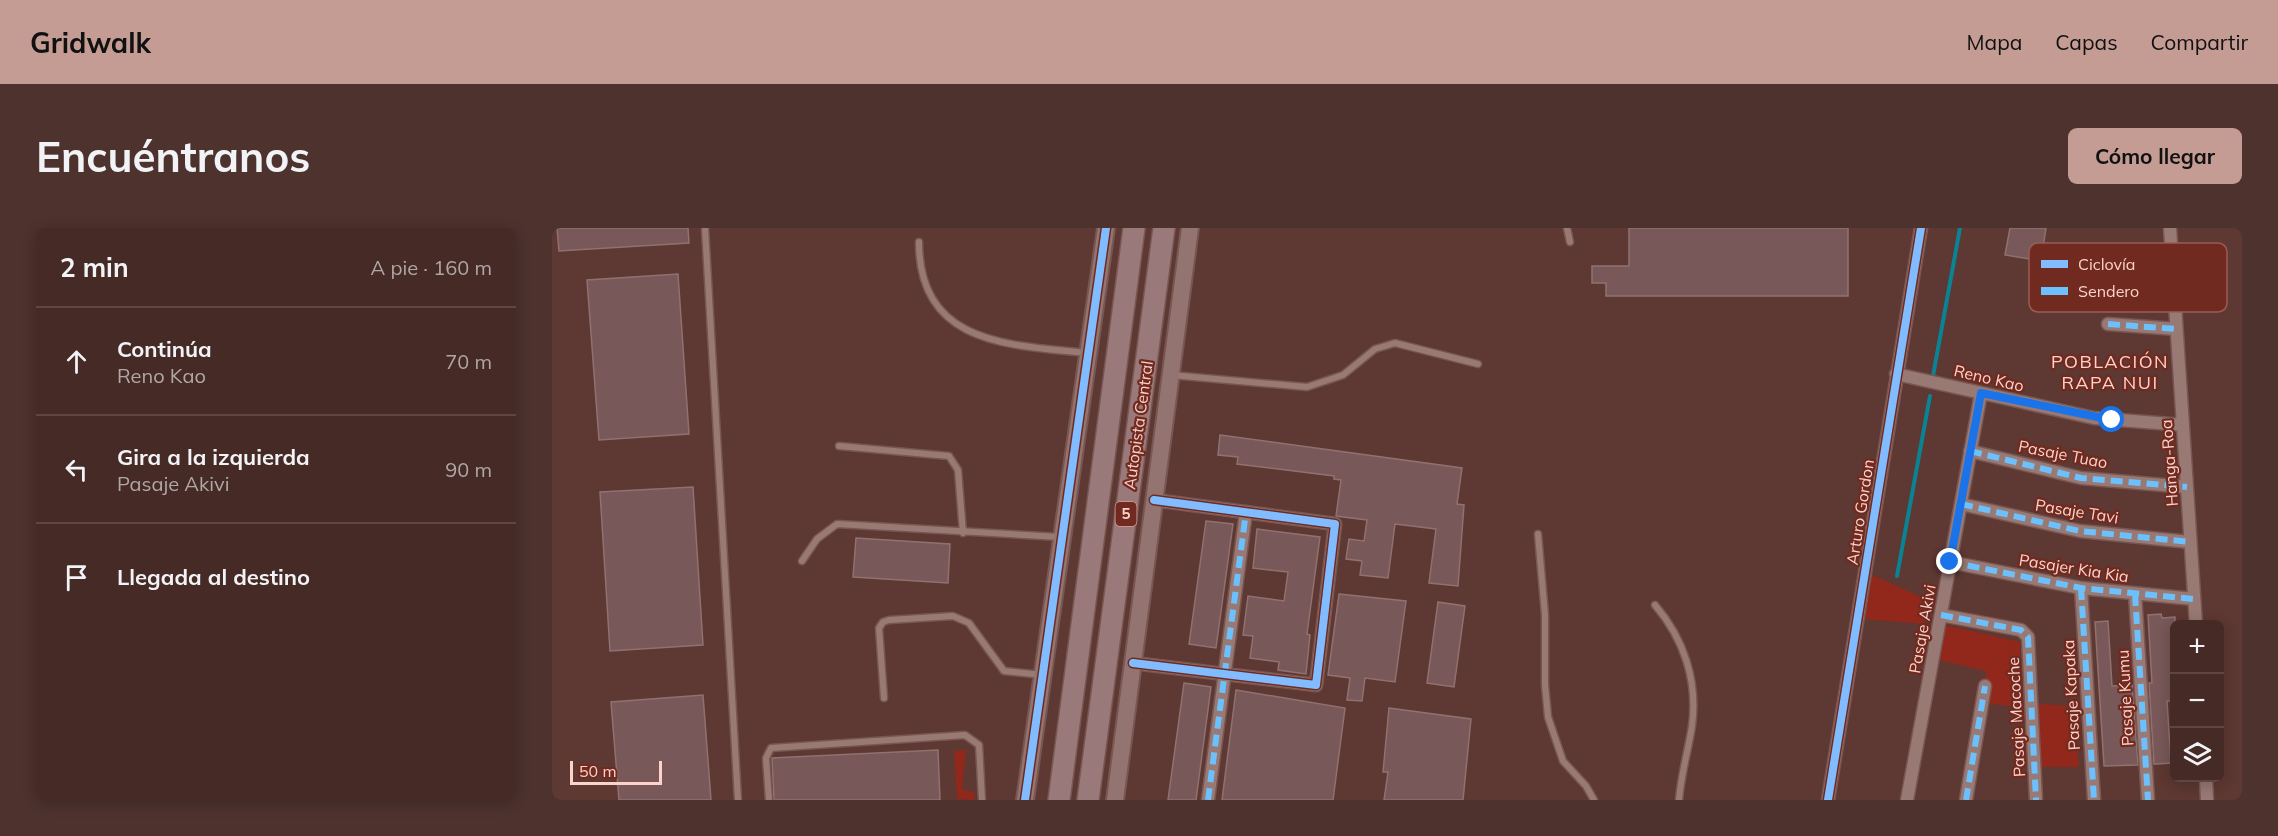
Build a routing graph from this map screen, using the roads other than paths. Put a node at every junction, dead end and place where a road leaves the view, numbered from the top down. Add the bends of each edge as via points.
1 (705, 228) edge
2 (1106, 228) edge
3 (1134, 228) edge
4 (1164, 228) edge
5 (1190, 228) edge
6 (1567, 228) edge
7 (1921, 228) edge
8 (2170, 228) edge
9 (920, 242) dead end
10 (1570, 242) dead end
11 (2171, 243) edge
12 (2175, 312) edge
13 (2108, 324) dead end
14 (2176, 329) junction
15 (1088, 353) junction
16 (1478, 364) dead end
17 (1896, 374) junction
18 (1170, 375) junction
19 (1981, 393) junction
20 (2183, 425) junction
21 (839, 446) dead end
22 (1970, 451) junction
23 (2187, 487) junction
24 (1154, 500) junction
25 (1961, 504) junction
26 (1246, 512) junction
27 (963, 532) junction
28 (1538, 534) dead end
29 (1064, 537) junction
30 (2190, 542) junction
31 (802, 561) dead end
32 (1950, 562) junction
33 (2081, 588) junction
34 (2135, 594) junction
35 (2194, 599) junction
36 (1655, 605) dead end
37 (1941, 615) junction
38 (2196, 620) edge
39 (1133, 663) junction
40 (1224, 674) junction
41 (1043, 675) junction
42 (1985, 686) dead end
43 (884, 698) dead end
44 (2206, 782) edge
45 (738, 800) edge
46 (769, 800) edge
47 (982, 800) edge
48 (1025, 800) edge
49 (1059, 800) edge
50 (1088, 800) edge
51 (1114, 800) edge
52 (1208, 800) edge
53 (1594, 800) edge
54 (1679, 800) edge
55 (1828, 800) edge
56 (1908, 800) edge
57 (1966, 800) edge
58 (2036, 800) edge
59 (2094, 800) edge
60 (2148, 800) edge
61 (2207, 800) edge

1 - 45 lane
2 - 15 street
3 - 49 highway, Autopista Central / 5
4 - 50 highway, Autopista Central / 5
5 - 18 street
6 - 10 lane
7 - 17 street, Arturo Gordon
8 - 11 street, Hanga-Roa
9 - 15 lane via 921,266 928,288 958,327 1014,344
12 - 14 street, Hanga-Roa
13 - 14 street
14 - 20 street, Hanga-Roa
15 - 29 street
16 - 18 lane via 1395,343 1374,349 1332,381 1307,387
17 - 19 street, Reno Kao
17 - 55 street, Arturo Gordon
18 - 24 street
19 - 20 street, Reno Kao via 2094,418
19 - 22 street, Pasaje Akivi
20 - 23 street, Hanga-Roa
21 - 27 lane via 949,456 958,470
22 - 23 street, Pasaje Tuao via 2081,478
22 - 25 street, Pasaje Akivi
23 - 30 street, Hanga-Roa
24 - 26 street
24 - 39 street
25 - 30 street, Pasaje Tavi via 2080,531
25 - 32 street, Pasaje Akivi
26 - 40 street
26 - 40 street via 1335,524 1316,685
27 - 29 lane
27 - 31 lane via 837,524 817,539
28 - 53 lane via 1548,717 1563,761
29 - 41 street
30 - 35 street, Hanga-Roa
32 - 33 street, Pasajer Kia Kia
32 - 37 street, Pasaje Akivi
33 - 34 street, Pasajer Kia Kia
33 - 59 street, Pasaje Kapaka
34 - 35 street, Pasajer Kia Kia
34 - 60 street, Pasaje Kumu
35 - 38 street, Hanga-Roa
36 - 54 lane via 1677,637 1692,685 1692,726
37 - 56 street, Pasaje Akivi
37 - 58 street, Pasaje Macoche via 2026,634
39 - 40 street
39 - 51 street
40 - 52 street
41 - 43 lane via 1005,671 969,623 953,616 889,620 879,628
41 - 48 street
42 - 57 street
44 - 61 street
46 - 47 lane via 766,758 771,748 965,735 979,745

